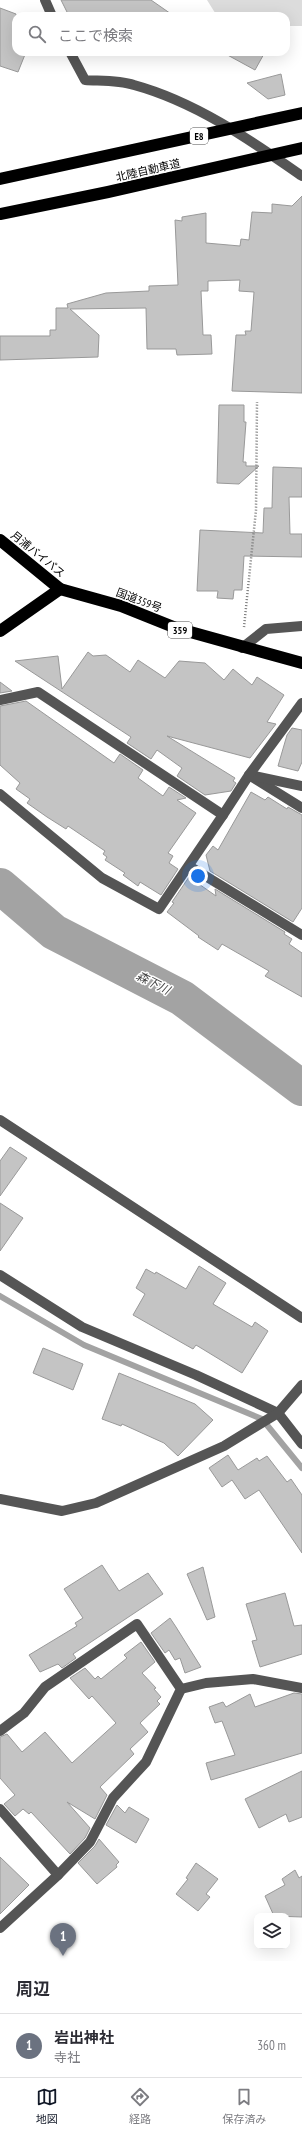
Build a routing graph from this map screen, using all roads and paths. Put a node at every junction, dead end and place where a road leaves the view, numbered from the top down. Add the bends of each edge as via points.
1 (45, 0) edge
2 (50, 12) edge
3 (72, 56) edge
4 (302, 113) edge
5 (302, 148) edge
6 (302, 176) edge
7 (0, 179) edge
8 (0, 214) edge
9 (257, 402) dead end
10 (0, 540) edge
11 (60, 589) junction
12 (302, 626) edge
13 (0, 631) edge
14 (242, 648) junction
15 (302, 663) edge
16 (0, 700) edge
17 (302, 703) edge
18 (248, 775) junction
19 (302, 786) edge
20 (0, 794) edge
21 (302, 808) edge
22 (223, 816) junction
23 (189, 866) junction
24 (302, 935) edge
25 (0, 1120) edge
26 (0, 1275) edge
27 (302, 1318) edge
28 (302, 1384) edge
29 (274, 1416) junction
30 (302, 1444) edge
31 (0, 1499) edge
32 (302, 1688) edge
33 (181, 1689) junction
34 (0, 1731) edge
35 (0, 1809) edge
36 (58, 1875) junction
37 (0, 1928) edge

1 - 2 street
3 - 6 street via 85,80 132,84 177,99 252,141
4 - 7 highway, 北陸自動車道 / E8
5 - 8 highway, 北陸自動車道
9 - 14 path via 256,510
10 - 11 highway, 月浦バイパス / 359
11 - 13 highway
11 - 14 highway, 国道359号 / 359 via 121,606 176,628
12 - 14 street via 266,629
14 - 15 highway, 国道359号 / 359
16 - 22 street via 38,692
17 - 18 street
18 - 19 street
18 - 21 street
18 - 22 street
20 - 23 street via 102,878 159,909
22 - 23 street
23 - 24 street
25 - 27 street
26 - 29 street via 82,1328 196,1375
28 - 29 street
29 - 30 street
29 - 31 street via 210,1453 96,1503 62,1511
32 - 33 street via 253,1679 206,1683
33 - 34 street via 136,1624 45,1687 24,1713
33 - 36 street via 146,1762 113,1798 90,1842
35 - 36 street
36 - 37 street

